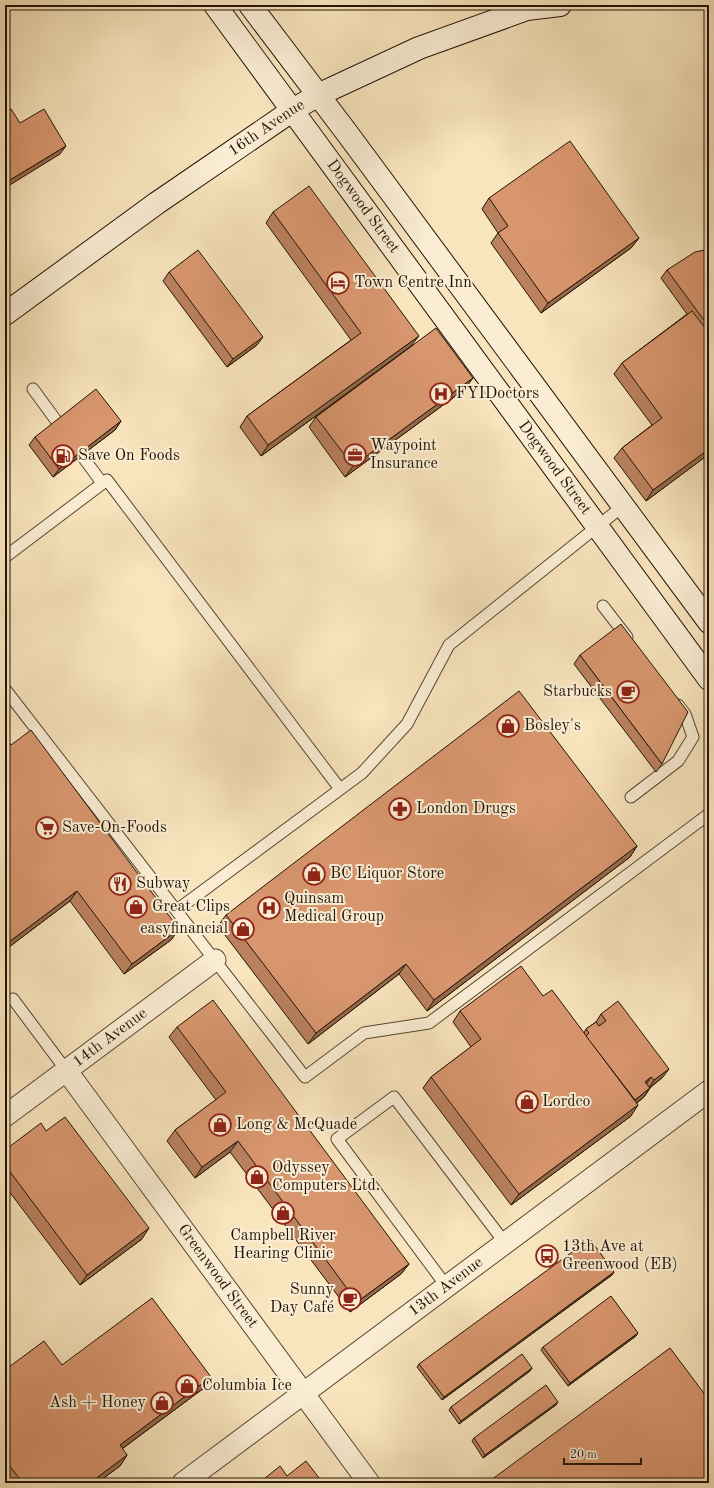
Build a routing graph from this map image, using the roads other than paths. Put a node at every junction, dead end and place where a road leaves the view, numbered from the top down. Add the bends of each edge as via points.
1 (215, 5) edge
2 (250, 5) edge
3 (560, 5) edge
4 (526, 7) edge
5 (318, 95) junction
6 (293, 110) junction
7 (5, 314) edge
8 (33, 389) dead end
9 (102, 483) junction
10 (623, 506) junction
11 (597, 526) junction
12 (5, 557) edge
13 (603, 606) dead end
14 (706, 613) edge
15 (632, 644) edge
16 (709, 679) edge
17 (5, 689) edge
18 (671, 695) edge
19 (340, 789) junction
20 (631, 797) dead end
21 (709, 814) edge
22 (177, 910) junction
23 (215, 960) junction
24 (13, 999) dead end
25 (66, 1070) junction
26 (709, 1091) edge
27 (5, 1116) edge
28 (504, 1244) junction
29 (447, 1287) junction
30 (303, 1394) junction
31 (182, 1483) edge
32 (369, 1483) edge

1 - 6 main road, Dogwood Street
2 - 5 main road, Dogwood Street
3 - 4 main road, 16th Avenue
4 - 5 main road, 16th Avenue via 419,48
5 - 6 main road, 16th Avenue
5 - 10 main road, Dogwood Street
6 - 7 main road, 16th Avenue via 157,203
6 - 11 main road, Dogwood Street
8 - 9 lane
9 - 12 lane
9 - 19 lane via 107,480
10 - 11 lane
10 - 14 main road, Dogwood Street
11 - 16 main road, Dogwood Street
11 - 19 lane via 449,645 407,724 362,773
13 - 15 lane
17 - 22 lane
18 - 20 lane via 685,714 693,737 678,760
19 - 22 lane
21 - 23 lane via 429,1023 364,1033 306,1077
22 - 23 lane
23 - 25 street, 14th Avenue
24 - 25 lane
25 - 27 street, 14th Avenue
25 - 30 street, Greenwood Street
26 - 28 street, 13th Avenue
28 - 29 street, 13th Avenue
28 - 29 lane via 394,1096 337,1139
29 - 30 street, 13th Avenue
30 - 31 street, 13th Avenue
30 - 32 street, Greenwood Street

